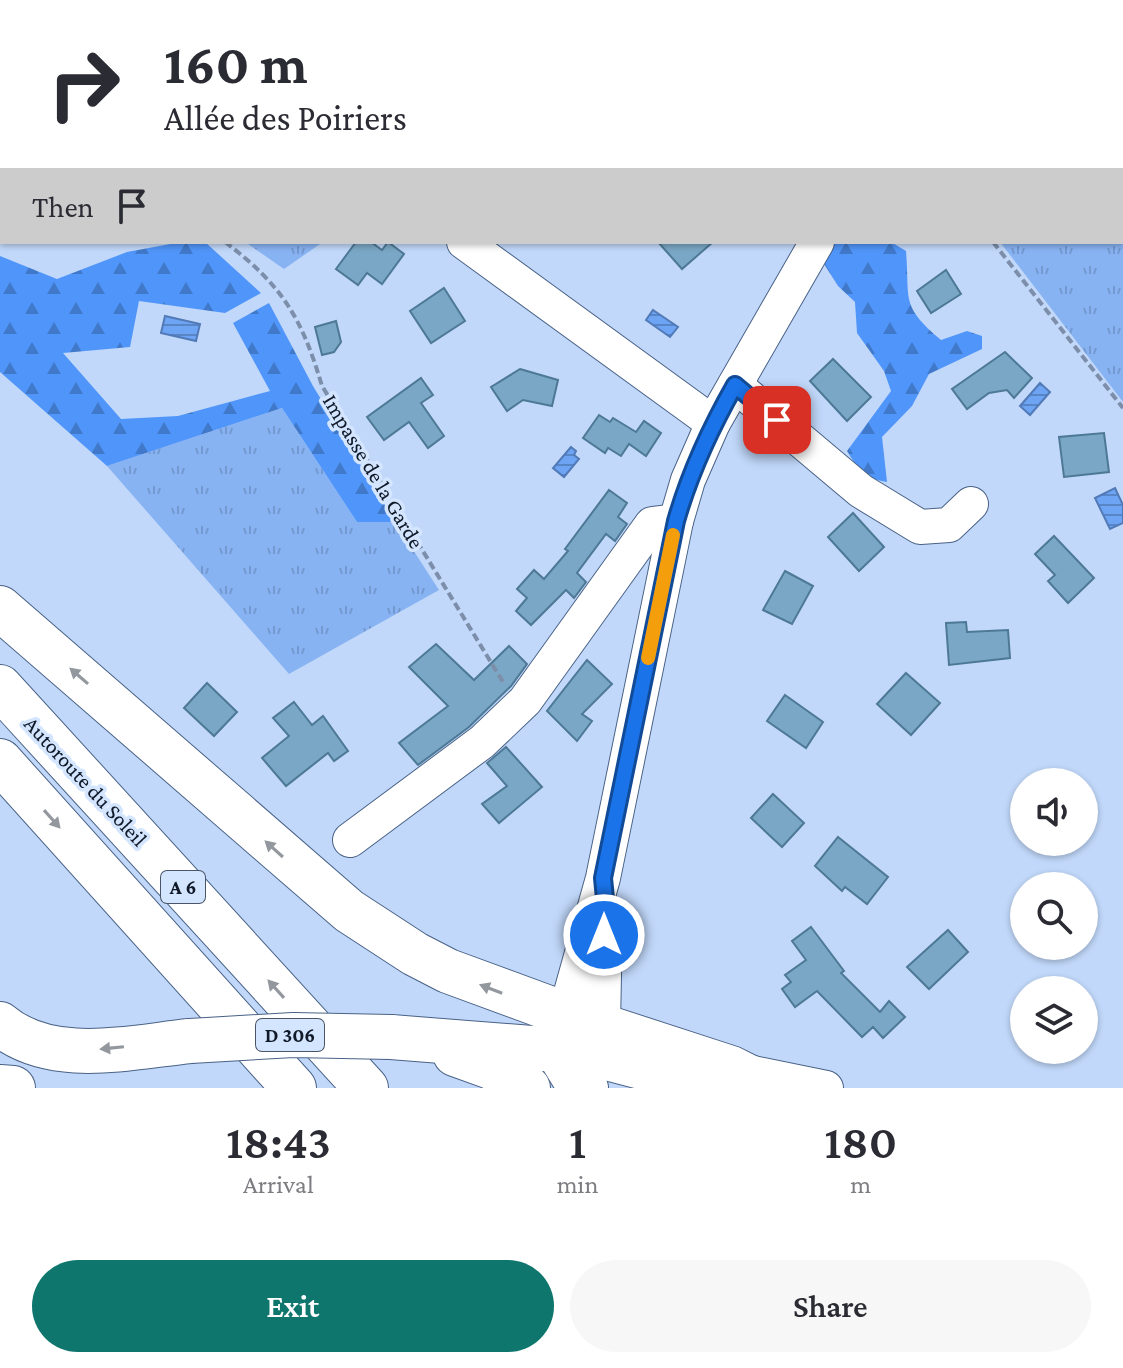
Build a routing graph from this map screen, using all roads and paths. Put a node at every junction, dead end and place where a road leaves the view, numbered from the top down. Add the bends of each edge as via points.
1 (228, 244) edge
2 (467, 244) edge
3 (816, 244) edge
4 (995, 244) edge
5 (735, 385) junction
6 (1123, 408) edge
7 (713, 423) junction
8 (971, 504) dead end
9 (676, 521) junction
10 (0, 608) edge
11 (0, 687) edge
12 (525, 701) junction
13 (0, 761) edge
14 (350, 840) dead end
15 (0, 1024) edge
16 (391, 1037) junction
17 (587, 1053) edge
18 (726, 1078) edge
19 (0, 1087) edge
20 (13, 1088) edge
21 (294, 1088) edge
22 (366, 1088) edge
23 (528, 1088) edge
24 (771, 1088) edge
25 (826, 1088) edge

1 - 12 path, Impasse de la Garde via 278,288 310,344 322,386 499,679
2 - 7 street
3 - 5 street
4 - 6 path
5 - 7 street
5 - 8 street via 861,491 920,527 949,525
7 - 9 street
9 - 12 street via 652,524
9 - 17 street via 603,878
17 -> 10 main road via 349,911
22 -> 11 main road, Autoroute du Soleil / A 6
12 - 14 street via 482,742
13 -> 21 main road, A 6
16 -> 15 main road, D 306, bridge via 293,1035 85,1051 24,1040
16 - 17 main road, D 306
16 - 23 main road via 457,1054
17 - 18 main road, D 306
18 - 24 main road, D 306
18 - 25 street
19 - 20 main road

